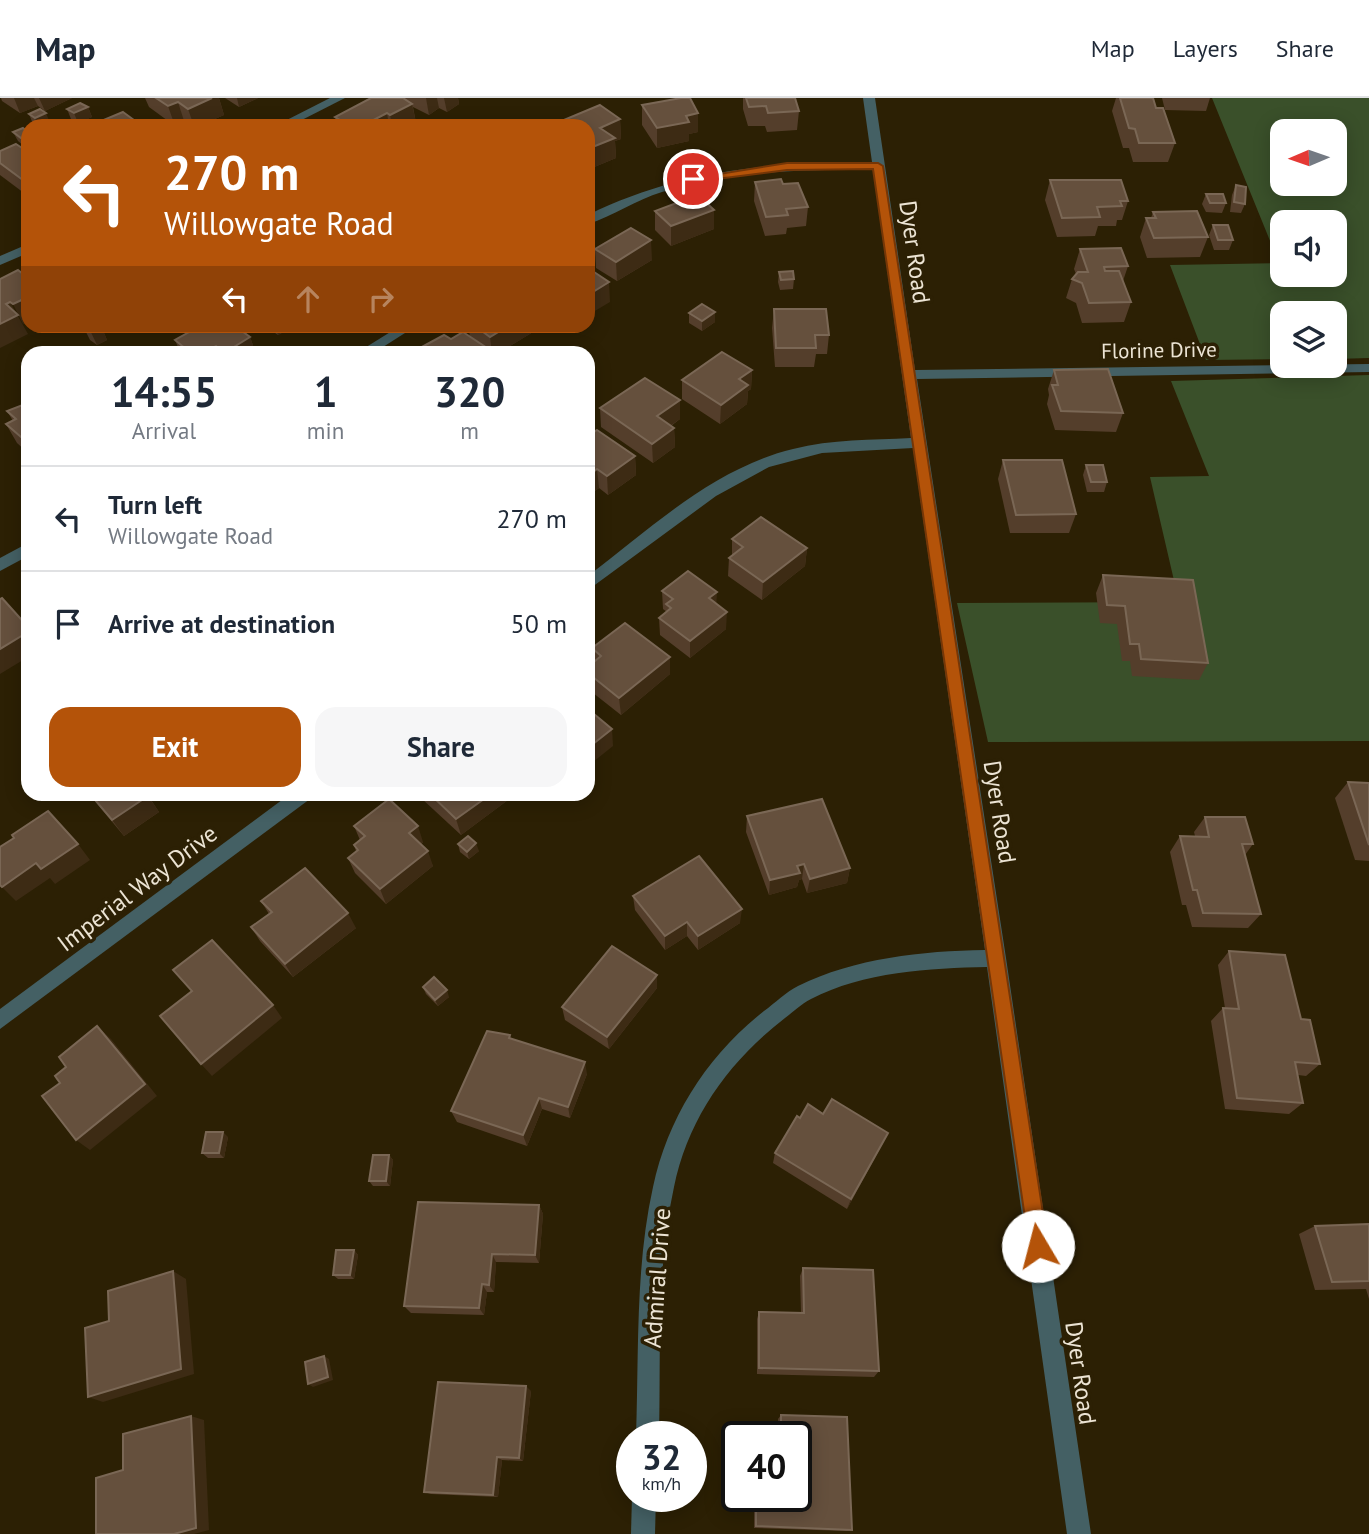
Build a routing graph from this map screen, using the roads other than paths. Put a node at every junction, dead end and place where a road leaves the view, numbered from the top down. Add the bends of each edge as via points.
1 (340, 98) edge
2 (869, 98) edge
3 (296, 119) edge
4 (878, 166) junction
5 (595, 217) edge
6 (21, 250) edge
7 (2, 257) edge
8 (397, 333) edge
9 (375, 346) edge
10 (1369, 368) edge
11 (909, 374) junction
12 (919, 443) junction
13 (21, 553) edge
14 (0, 565) edge
15 (595, 579) edge
16 (295, 801) edge
17 (997, 958) junction
18 (0, 1020) edge
19 (648, 1421) edge
20 (644, 1512) edge
21 (643, 1534) edge
22 (1079, 1534) edge

1 - 3 street
2 - 4 street, Dyer Road
4 - 5 street via 795,166 693,179 638,196
4 - 11 street, Dyer Road
6 - 7 street
8 - 9 street
10 - 11 street, Florine Drive
11 - 12 street, Dyer Road
12 - 15 street via 835,446 790,454 749,470 715,489
12 - 17 street, Dyer Road
13 - 14 street
16 - 18 street, Imperial Way Drive
17 - 19 street, Admiral Drive via 936,958 866,971 803,993 747,1036 702,1089 671,1157 656,1235
17 - 22 street, Dyer Road
20 - 21 street

